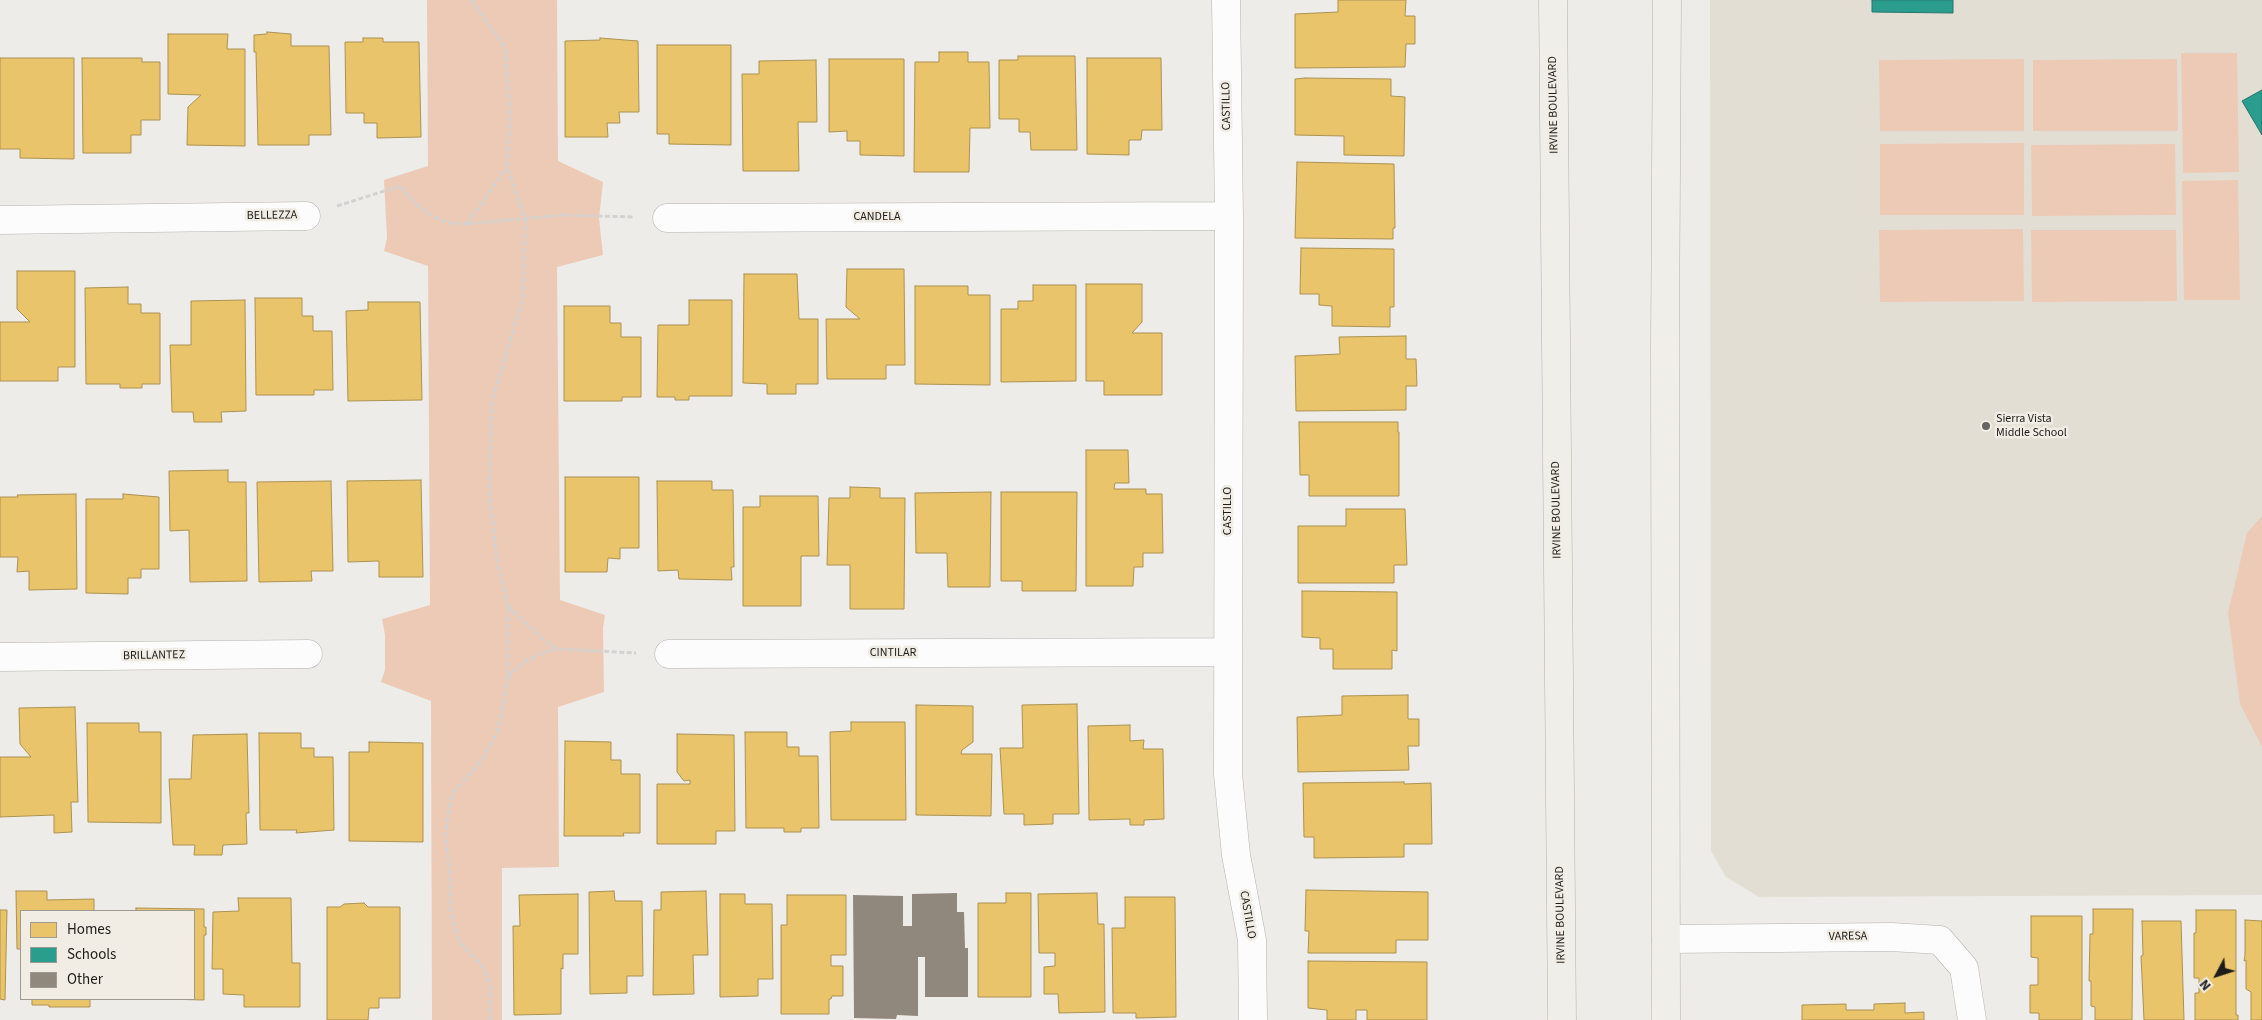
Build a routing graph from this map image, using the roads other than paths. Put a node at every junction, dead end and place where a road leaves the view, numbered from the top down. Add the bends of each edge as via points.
1 (1226, 0) edge
2 (1553, 0) edge
3 (1667, 0) edge
4 (306, 216) road end
5 (1229, 216) junction
6 (667, 218) road end
7 (0, 220) edge
8 (1228, 652) junction
9 (308, 654) dead end
10 (669, 654) road end
11 (0, 657) edge
12 (1666, 939) junction
13 (1253, 1020) edge
14 (1562, 1020) edge
15 (1666, 1020) edge
16 (1972, 1020) edge

1 - 5 street, CASTILLO
2 - 14 main road, IRVINE BOULEVARD
3 - 12 main road
4 - 7 street, BELLEZZA
5 - 6 street, CANDELA
5 - 8 street, CASTILLO
8 - 10 street, CINTILAR
8 - 13 street, CASTILLO via 1228,774 1236,855 1252,940
9 - 11 street, BRILLANTEZ
12 - 15 main road
12 - 16 street, VARESA via 1891,937 1940,940 1964,968

